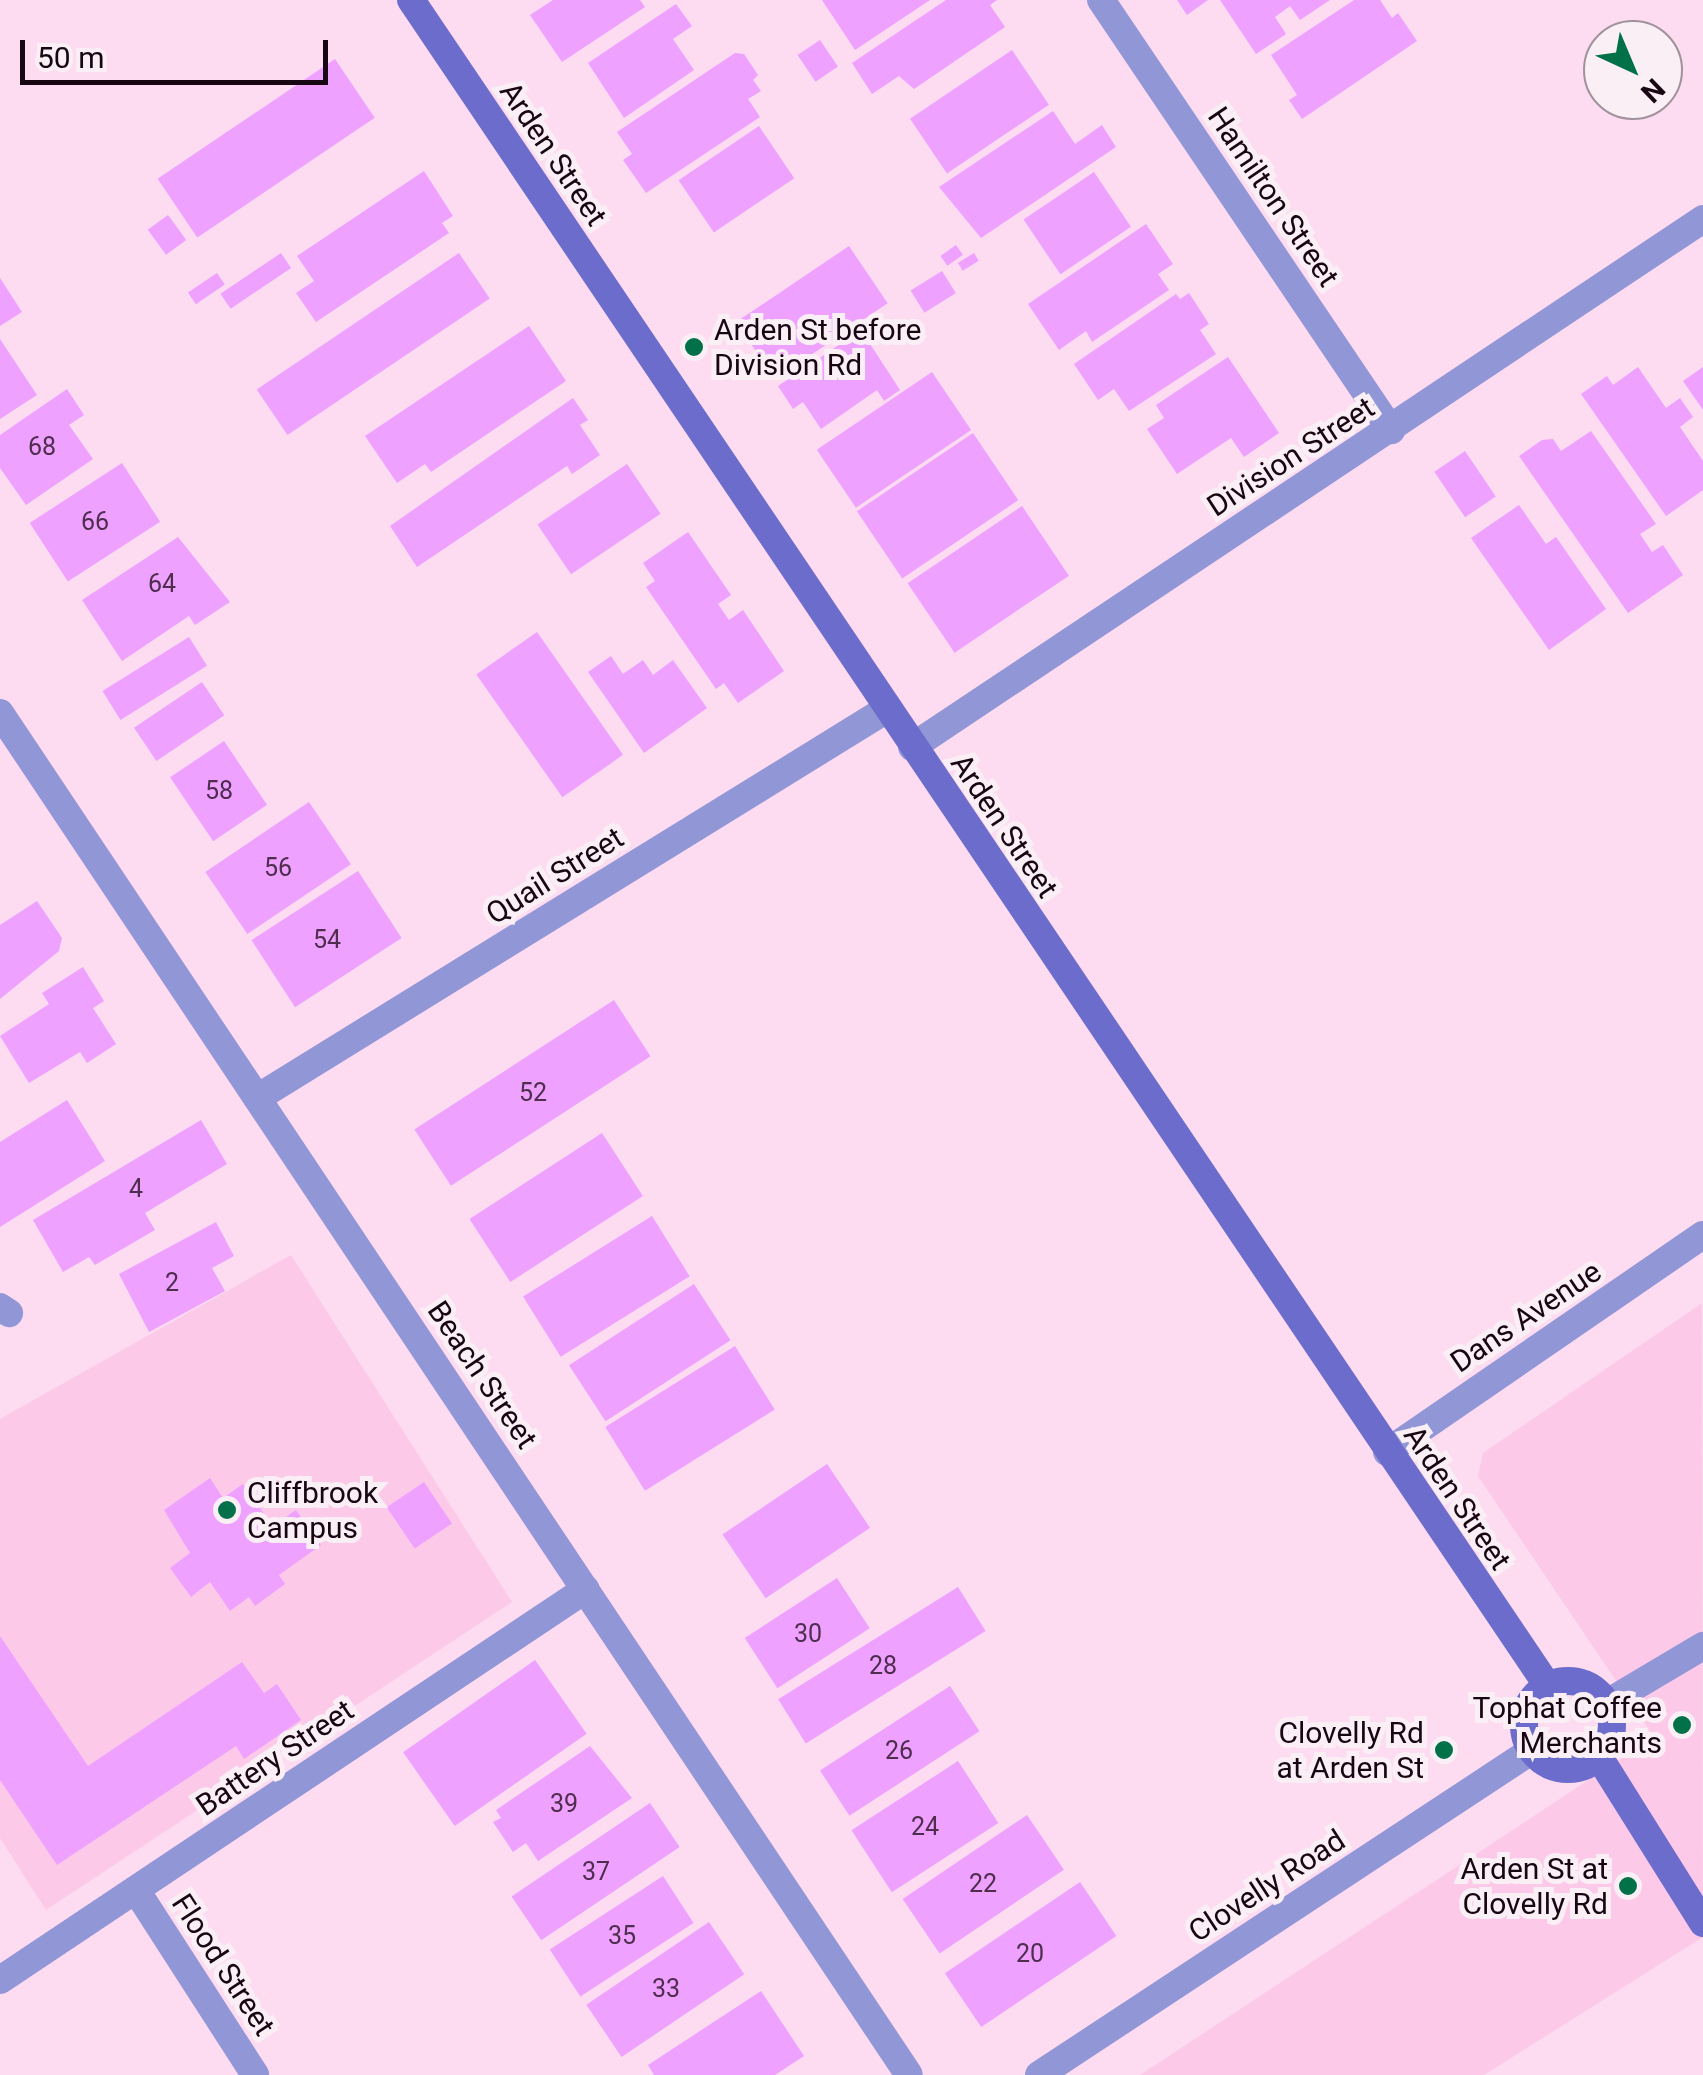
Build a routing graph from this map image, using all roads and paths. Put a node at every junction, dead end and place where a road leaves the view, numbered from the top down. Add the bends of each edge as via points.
1 (411, 0) edge
2 (1101, 0) edge
3 (1703, 219) edge
4 (1391, 430) junction
5 (886, 710) junction
6 (0, 713) edge
7 (912, 747) junction
8 (257, 1098) junction
9 (1703, 1235) edge
10 (1386, 1452) junction
11 (586, 1590) junction
12 (1703, 1646) edge
13 (1548, 1686) junction
14 (1607, 1704) junction
15 (1532, 1751) junction
16 (1598, 1757) junction
17 (136, 1890) junction
18 (1703, 1923) edge
19 (0, 1980) edge
20 (256, 2075) edge
21 (909, 2075) edge
22 (1038, 2075) edge

1 - 5 main road, Arden Street
2 - 4 street, Hamilton Street
3 - 4 street, Division Street
4 - 7 street, Division Street
5 - 7 main road, Arden Street
5 - 8 street, Quail Street
6 - 8 street, Beach Street
7 - 10 main road, Arden Street
8 - 11 street, Beach Street
9 - 10 street, Dans Avenue
10 - 13 main road, Arden Street
11 - 17 street, Battery Street
11 - 21 street, Beach Street
12 - 14 street
13 - 14 main road via 1588,1685
13 - 15 main road via 1525,1714
14 - 16 main road via 1612,1732
15 - 16 main road via 1556,1768 1586,1766
15 - 22 street, Clovelly Road
16 - 18 main road
17 - 19 street, Battery Street
17 - 20 street, Flood Street

